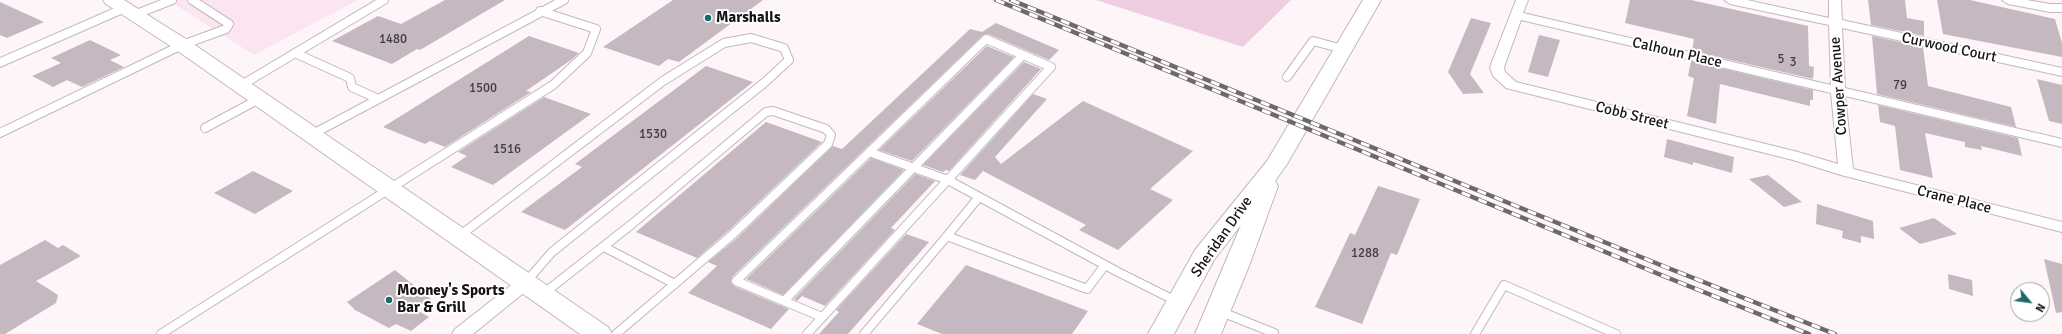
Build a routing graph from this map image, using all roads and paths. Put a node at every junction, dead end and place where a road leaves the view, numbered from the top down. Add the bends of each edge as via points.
1 (172, 0) edge
2 (192, 0) edge
3 (384, 0) edge
4 (564, 0) edge
5 (1372, 0) edge
6 (1522, 0) edge
7 (1730, 0) edge
8 (1835, 0) edge
9 (2008, 0) edge
10 (123, 8) edge
11 (2062, 8) edge
12 (540, 11) junction
13 (1516, 15) junction
14 (1836, 23) junction
15 (182, 45) junction
16 (1343, 49) junction
17 (295, 53) junction
18 (1023, 55) junction
19 (0, 63) edge
20 (2062, 72) edge
21 (1287, 77) dead end
22 (240, 86) junction
23 (1838, 91) junction
24 (259, 99) junction
25 (378, 99) junction
26 (205, 128) dead end
27 (0, 133) edge
28 (311, 135) junction
29 (2062, 144) edge
30 (869, 152) junction
31 (1276, 164) junction
32 (914, 168) junction
33 (1846, 172) junction
34 (948, 180) junction
35 (387, 189) junction
36 (979, 197) junction
37 (2062, 227) edge
38 (947, 236) junction
39 (458, 237) junction
40 (604, 247) junction
41 (1105, 265) junction
42 (675, 284) junction
43 (534, 289) junction
44 (784, 301) junction
45 (1179, 302) junction
46 (1218, 311) junction
47 (822, 317) junction
48 (1274, 333) dead end
49 (161, 334) edge
50 (461, 334) edge
51 (599, 334) edge
52 (616, 334) edge
53 (807, 334) edge
54 (864, 334) edge
55 (1161, 334) edge
56 (1208, 334) edge
57 (1475, 334) edge
58 (1616, 334) edge

1 - 10 lane
2 - 15 lane via 229,24 226,29
3 - 17 lane
4 - 12 lane
5 - 16 main road, Sheridan Drive
6 - 13 street, Cobb Street
7 - 14 street, Curwood Court
8 - 14 street, Cowper Avenue
9 - 11 street
10 - 15 main road
10 - 19 street
12 - 25 lane
12 - 35 lane via 596,30 587,53 553,85
13 - 23 street, Calhoun Place
13 - 33 street, Cobb Street via 1496,67 1498,73 1512,85
14 - 20 street, Curwood Court
14 - 23 street, Cowper Avenue
15 - 22 main road
15 - 27 lane
16 - 21 lane via 1313,41
16 - 31 main road, Sheridan Drive
17 - 22 lane
17 - 25 lane via 350,78 352,87
18 - 30 lane via 986,39
18 - 32 lane
18 - 34 lane via 1052,68
22 - 24 main road
23 - 29 street
23 - 33 street, Cowper Avenue
24 - 26 lane
24 - 28 main road
25 - 28 lane
28 - 35 main road
30 - 32 lane
30 - 44 lane via 736,281
31 - 45 main road, Sheridan Drive via 1204,256
31 - 46 main road, Sheridan Drive
32 - 34 lane
32 - 44 lane
33 - 37 street, Crane Place
34 - 36 lane
34 - 47 lane
35 - 39 main road
35 - 49 lane
36 - 38 lane
36 - 41 lane
38 - 41 lane via 1087,289
38 - 54 lane
39 - 43 main road
39 - 43 lane via 663,81 724,43 751,38 784,48 789,60 764,83 552,252
40 - 42 lane
40 - 42 lane via 766,112 773,111 826,129 831,135 828,144 732,235
40 - 43 lane
41 - 45 lane
42 - 52 lane
43 - 50 street
43 - 51 main road
44 - 47 lane
45 - 55 main road, Sheridan Drive
46 - 48 lane
46 - 56 main road, Sheridan Drive
47 - 53 lane
57 - 58 lane via 1504,286

